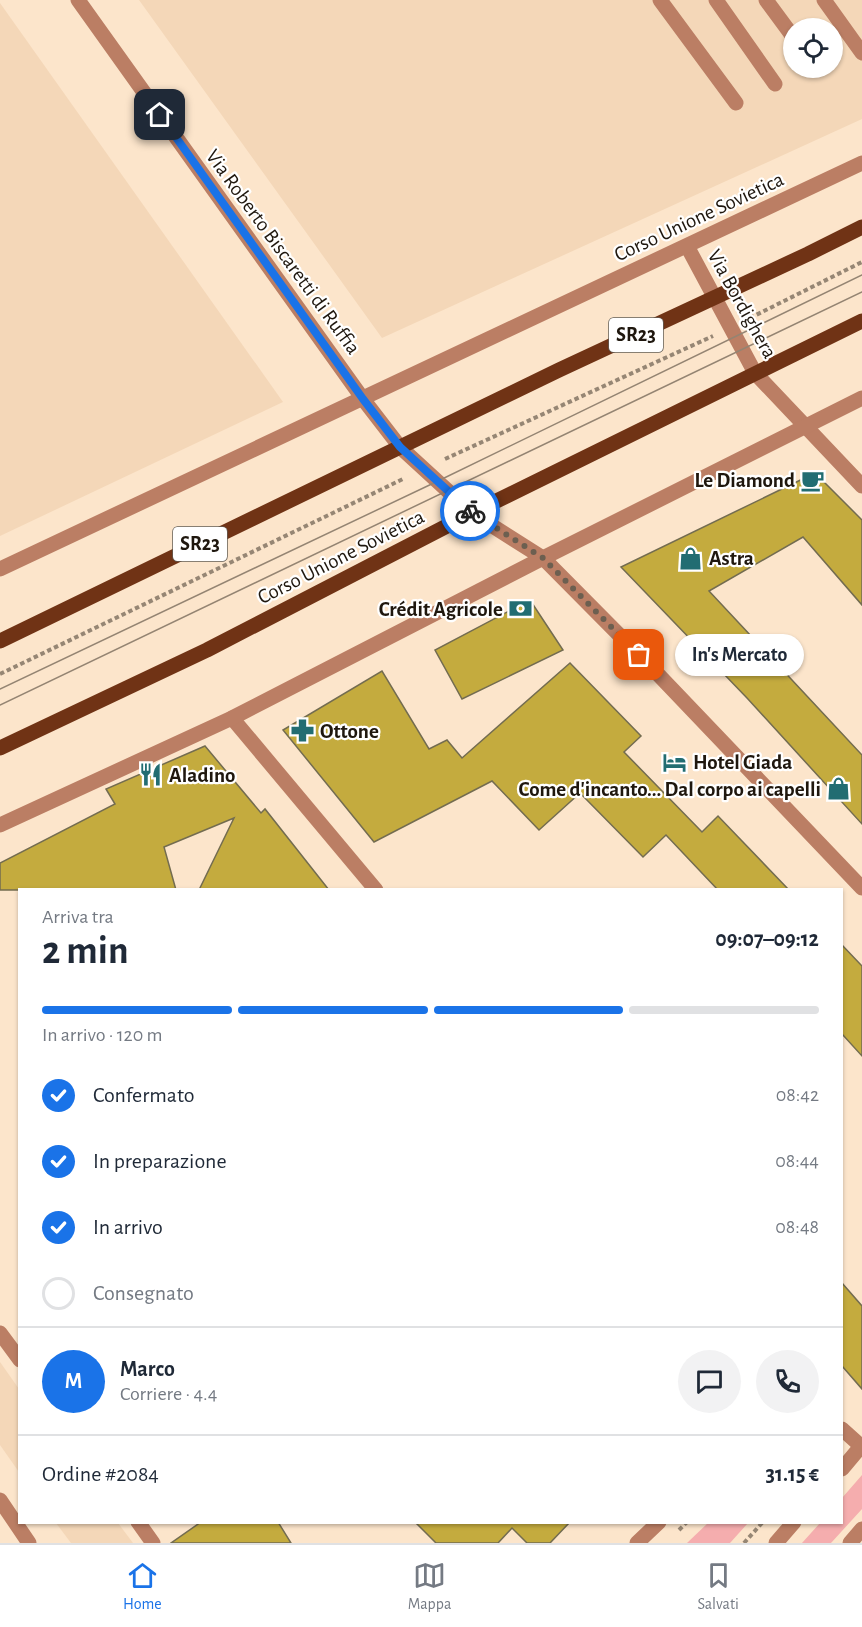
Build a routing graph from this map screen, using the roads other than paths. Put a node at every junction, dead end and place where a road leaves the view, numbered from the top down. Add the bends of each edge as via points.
1 (78, 0) edge
2 (660, 0) edge
3 (716, 0) edge
4 (766, 0) edge
5 (824, 0) edge
6 (783, 23) edge
7 (862, 53) edge
8 (775, 84) dead end
9 (736, 103) dead end
10 (862, 163) edge
11 (862, 227) edge
12 (687, 246) junction
13 (714, 299) junction
14 (862, 321) edge
15 (755, 373) junction
16 (862, 398) edge
17 (363, 399) junction
18 (806, 426) junction
19 (400, 447) junction
20 (862, 486) edge
21 (472, 513) junction
22 (543, 558) junction
23 (0, 569) edge
24 (0, 641) edge
25 (232, 718) junction
26 (0, 748) edge
27 (0, 825) edge
28 (374, 888) edge
29 (862, 888) edge
30 (0, 1333) edge
31 (18, 1357) edge
32 (843, 1430) edge
33 (862, 1446) edge
34 (843, 1468) edge
35 (0, 1500) edge
36 (139, 1524) edge
37 (656, 1524) edge
38 (793, 1524) edge
39 (862, 1529) edge
40 (29, 1543) edge
41 (153, 1543) edge
42 (637, 1543) edge
43 (776, 1543) edge
44 (850, 1543) edge

1 - 17 street, Via Roberto Biscaretti di Ruffia
2 - 9 street
3 - 8 street
4 - 6 street
5 - 7 street
10 - 12 street, Corso Unione Sovietica
11 - 13 main road, SR23
12 - 13 street, Via Bordighera
12 - 17 street, Corso Unione Sovietica
13 - 15 street, Via Bordighera
13 - 19 main road, SR23
14 - 15 main road, Corso Unione Sovietica
15 - 18 street, Via Bordighera
15 - 21 main road, Corso Unione Sovietica
16 - 18 street
17 - 19 street, Via Roberto Biscaretti di Ruffia
17 - 23 street, Corso Unione Sovietica
18 - 20 street, Via Bordighera
18 - 22 street
19 - 21 street, Via Roberto Biscaretti di Ruffia
19 - 24 main road, SR23
21 - 22 street, Via Roberto Biscaretti di Ruffia
21 - 26 main road, Corso Unione Sovietica via 207,650
22 - 25 street
22 - 29 street, Via Roberto Biscaretti di Ruffia
25 - 27 street
25 - 28 street
30 - 31 street
32 - 33 street
33 - 34 street
35 - 40 street
36 - 41 street
37 - 42 street
38 - 43 street
39 - 44 street

